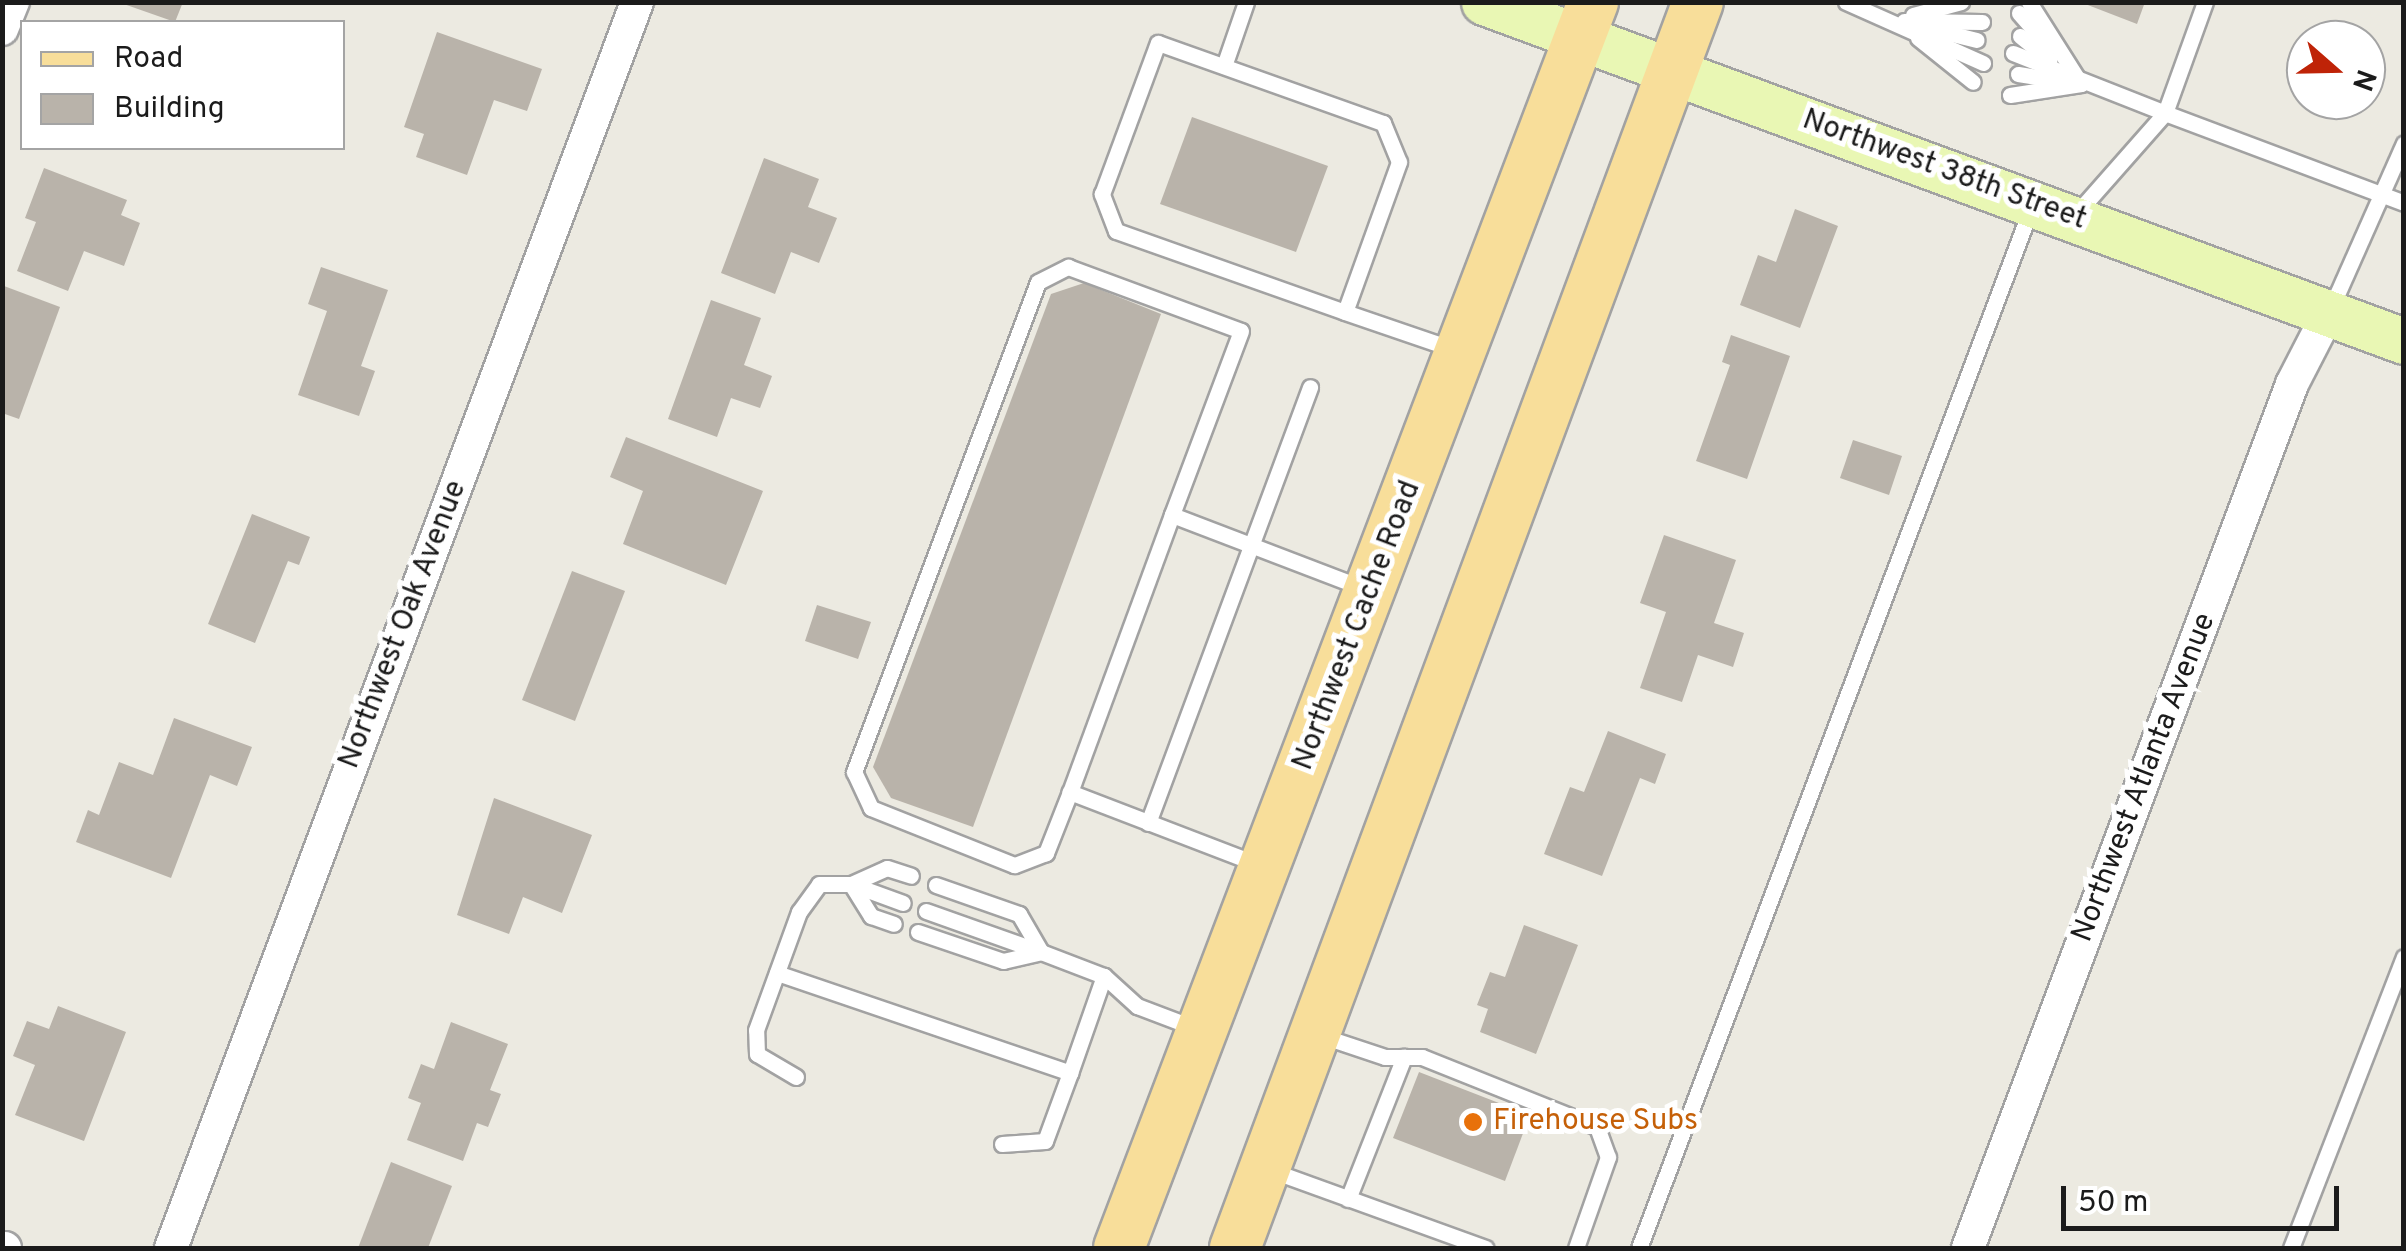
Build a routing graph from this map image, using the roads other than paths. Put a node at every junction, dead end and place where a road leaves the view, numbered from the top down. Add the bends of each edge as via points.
1 (12, 2) edge
2 (637, 2) edge
3 (1246, 2) edge
4 (1484, 2) edge
5 (1698, 2) edge
6 (1846, 2) edge
7 (1932, 2) edge
8 (1961, 2) edge
9 (2205, 2) edge
10 (2024, 8) edge
11 (1587, 20) edge
12 (1895, 20) junction
13 (1982, 22) dead end
14 (2, 29) edge
15 (2020, 36) dead end
16 (1976, 40) dead end
17 (2013, 52) dead end
18 (1982, 63) dead end
19 (1224, 66) junction
20 (1672, 72) junction
21 (2018, 74) dead end
22 (1973, 82) dead end
23 (2081, 84) junction
24 (2010, 95) dead end
25 (2165, 113) junction
26 (2404, 143) edge
27 (2385, 193) junction
28 (2404, 204) edge
29 (2054, 210) junction
30 (1345, 312) junction
31 (2329, 312) junction
32 (2404, 341) edge
33 (1462, 352) junction
34 (1310, 387) dead end
35 (1172, 515) junction
36 (1254, 547) junction
37 (1371, 592) junction
38 (1070, 792) junction
39 (1148, 823) junction
40 (1266, 867) junction
41 (912, 876) dead end
42 (851, 884) junction
43 (936, 885) dead end
44 (903, 902) dead end
45 (926, 911) dead end
46 (894, 924) dead end
47 (918, 932) dead end
48 (1041, 952) junction
49 (2404, 957) edge
50 (777, 973) junction
51 (1104, 976) junction
52 (1201, 1030) junction
53 (1316, 1034) junction
54 (1404, 1057) junction
55 (1070, 1073) junction
56 (796, 1077) dead end
57 (1002, 1144) dead end
58 (1265, 1168) junction
59 (1348, 1198) junction
60 (171, 1248) edge
61 (1119, 1248) edge
62 (1235, 1248) edge
63 (1486, 1248) edge
64 (1576, 1248) edge
65 (1639, 1248) edge
66 (1968, 1248) edge
67 (2290, 1248) edge

1 - 14 street
2 - 60 street, Northwest Oak Avenue
3 - 19 lane
4 - 11 main road, Northwest 38th Street
5 - 20 main road
6 - 12 lane
7 - 12 lane
8 - 12 lane
9 - 25 lane
10 - 23 lane
11 - 20 main road, Northwest 38th Street
11 - 33 main road, Northwest Cache Road
12 - 13 lane
12 - 16 lane
12 - 18 lane
12 - 22 lane
15 - 23 lane
17 - 23 lane
19 - 30 lane via 1383,122 1400,162
19 - 30 lane via 1158,43 1102,194 1116,231
20 - 29 main road, Northwest 38th Street
20 - 53 main road
21 - 23 lane
23 - 24 lane
23 - 25 lane
25 - 27 lane
25 - 29 lane
26 - 27 lane
27 - 28 lane
27 - 31 lane
29 - 31 main road, Northwest 38th Street
29 - 65 lane
30 - 33 lane
31 - 32 main road, Northwest 38th Street
31 - 66 street, Northwest Atlanta Avenue via 2292,384
33 - 37 main road, Northwest Cache Road
34 - 36 lane
35 - 36 lane
35 - 38 lane
35 - 38 lane via 1240,331 1068,267 1038,282 854,772 872,808 1014,865 1046,853
36 - 37 lane
36 - 39 lane
37 - 40 main road, Northwest Cache Road
38 - 39 lane
39 - 40 lane
40 - 52 main road, Northwest Cache Road
41 - 42 lane via 887,868
42 - 44 lane
42 - 46 lane via 871,916
42 - 50 lane via 819,884 799,912
43 - 48 lane via 1019,914
45 - 48 lane
47 - 48 lane via 1003,961
48 - 51 lane
49 - 67 lane
50 - 55 lane
50 - 56 lane via 756,1030 757,1054
51 - 52 lane via 1136,1006
51 - 55 lane
52 - 61 main road, Northwest Cache Road
53 - 54 lane
53 - 58 main road
54 - 59 lane
54 - 64 lane via 1422,1057 1597,1127 1608,1157
55 - 57 lane via 1045,1141
58 - 59 lane
58 - 62 main road
59 - 63 lane

